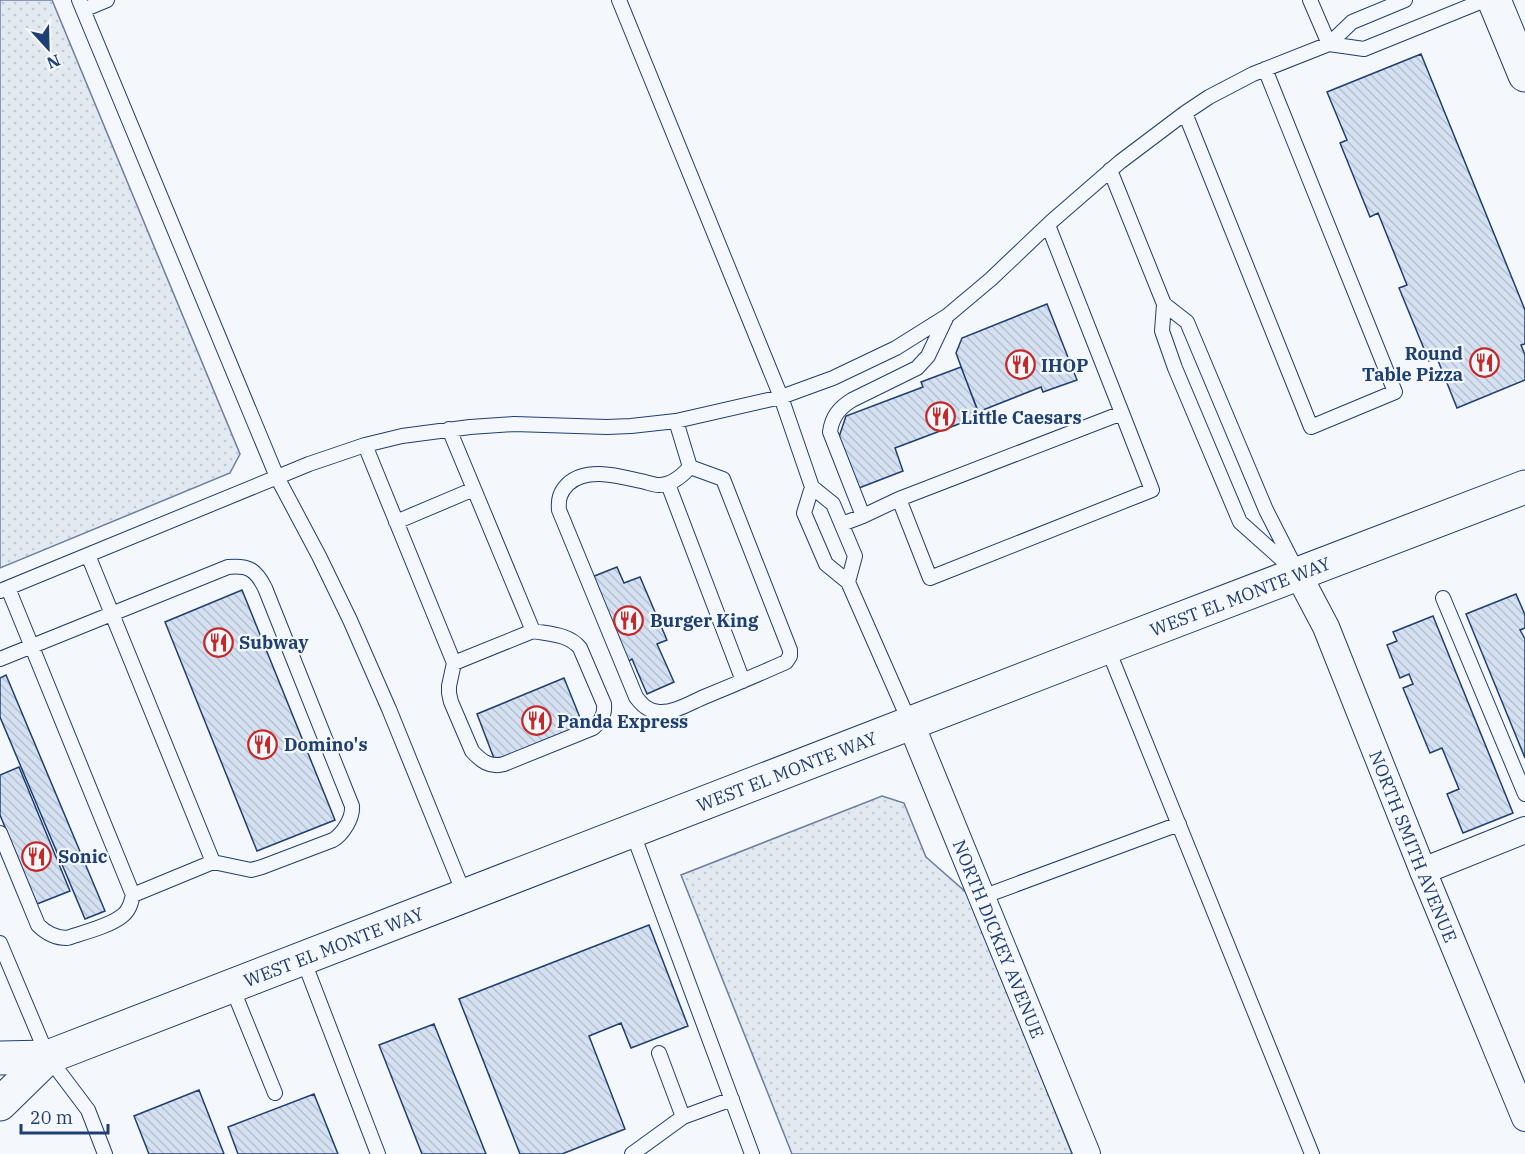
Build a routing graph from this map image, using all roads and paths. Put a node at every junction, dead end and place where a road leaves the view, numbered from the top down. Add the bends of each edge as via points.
1 (107, 0) edge
2 (619, 0) edge
3 (1310, 0) edge
4 (1405, 0) edge
5 (1485, 0) edge
6 (1494, 0) edge
7 (81, 5) edge
8 (1329, 45) junction
9 (1264, 69) junction
10 (1525, 75) edge
11 (1185, 113) junction
12 (1110, 170) junction
13 (1048, 225) junction
14 (1164, 304) junction
15 (947, 316) junction
16 (781, 397) junction
17 (1122, 413) junction
18 (676, 421) junction
19 (449, 429) junction
20 (365, 445) junction
21 (690, 467) junction
22 (277, 477) junction
23 (668, 484) junction
24 (812, 487) junction
25 (1525, 487) edge
26 (474, 489) junction
27 (899, 499) junction
28 (863, 516) junction
29 (396, 522) junction
30 (842, 524) junction
31 (88, 555) junction
32 (1298, 574) junction
33 (848, 582) junction
34 (4, 589) edge
35 (1443, 598) dead end
36 (112, 613) junction
37 (533, 631) junction
38 (32, 645) junction
39 (1107, 647) junction
40 (0, 659) edge
41 (454, 663) junction
42 (743, 681) junction
43 (910, 724) junction
44 (1525, 794) edge
45 (1179, 824) junction
46 (1525, 830) edge
47 (632, 831) junction
48 (0, 833) edge
49 (213, 862) junction
50 (1423, 871) junction
51 (133, 895) junction
52 (465, 896) junction
53 (982, 897) junction
54 (0, 943) edge
55 (303, 958) junction
56 (231, 985) junction
57 (658, 1053) dead end
58 (48, 1057) junction
59 (0, 1059) edge
60 (275, 1093) dead end
61 (732, 1099) junction
62 (0, 1104) edge
63 (683, 1117) junction
64 (1525, 1118) edge
65 (105, 1154) edge
66 (378, 1154) edge
67 (632, 1154) edge
68 (752, 1154) edge
69 (1087, 1154) edge
70 (1312, 1154) edge

1 - 7 lane
2 - 16 lane
3 - 8 lane
4 - 8 lane via 1352,22
5 - 8 lane via 1364,49
6 - 10 main road
7 - 22 lane
8 - 9 lane
9 - 11 lane
9 - 11 lane via 1395,392 1311,427
11 - 12 lane
12 - 13 lane
12 - 14 lane
13 - 15 lane
13 - 17 lane
14 - 32 lane via 1187,322 1266,510
14 - 32 lane via 1162,331 1240,522
15 - 16 lane via 872,360
15 - 28 lane via 928,356 917,368 842,406 831,422 830,432
16 - 18 lane
16 - 24 lane
17 - 27 lane
17 - 27 lane via 1152,490 930,578
18 - 19 lane via 607,427 514,424
18 - 21 lane
19 - 20 lane
19 - 26 lane
20 - 22 lane
20 - 29 lane
21 - 23 lane
21 - 42 lane via 723,479 790,650 786,662
22 - 31 lane
22 - 52 lane via 350,620
23 - 42 lane
23 - 42 lane via 586,475 562,491 559,510 642,704 649,710 674,710
24 - 30 lane via 833,504
24 - 33 lane via 804,513 826,564
25 - 32 main road, WEST EL MONTE WAY
26 - 29 lane
26 - 37 lane
27 - 28 lane
28 - 30 lane
29 - 41 lane
30 - 33 lane via 855,556
31 - 34 lane
31 - 36 lane
32 - 39 main road, WEST EL MONTE WAY
32 - 50 street, NORTH SMITH AVENUE via 1326,627
33 - 43 lane
34 - 38 lane
35 - 44 lane
36 - 38 lane
36 - 49 lane
36 - 49 lane via 228,567 246,567 265,588 353,813 340,836 262,867 251,870
37 - 41 lane
37 - 41 lane via 566,638 580,648 604,704 603,717 593,728 504,764 490,765 472,751 451,702 449,686
38 - 40 lane
38 - 51 lane
39 - 43 main road, WEST EL MONTE WAY
39 - 45 lane
43 - 47 main road, WEST EL MONTE WAY
43 - 53 street, NORTH DICKEY AVENUE
45 - 53 lane
45 - 70 lane
46 - 50 street
47 - 52 main road, WEST EL MONTE WAY
47 - 61 lane
48 - 51 lane via 38,925 60,938 113,922 129,908
49 - 51 lane
50 - 64 street, NORTH SMITH AVENUE
52 - 55 main road, WEST EL MONTE WAY
53 - 69 street, NORTH DICKEY AVENUE
54 - 58 lane
55 - 56 main road, WEST EL MONTE WAY
55 - 66 lane
56 - 58 main road, WEST EL MONTE WAY
56 - 60 lane
57 - 63 lane
58 - 59 main road, WEST EL MONTE WAY
58 - 62 main road, WEST EL MONTE WAY
58 - 65 lane via 88,1110
61 - 63 lane
61 - 68 lane
63 - 67 lane

